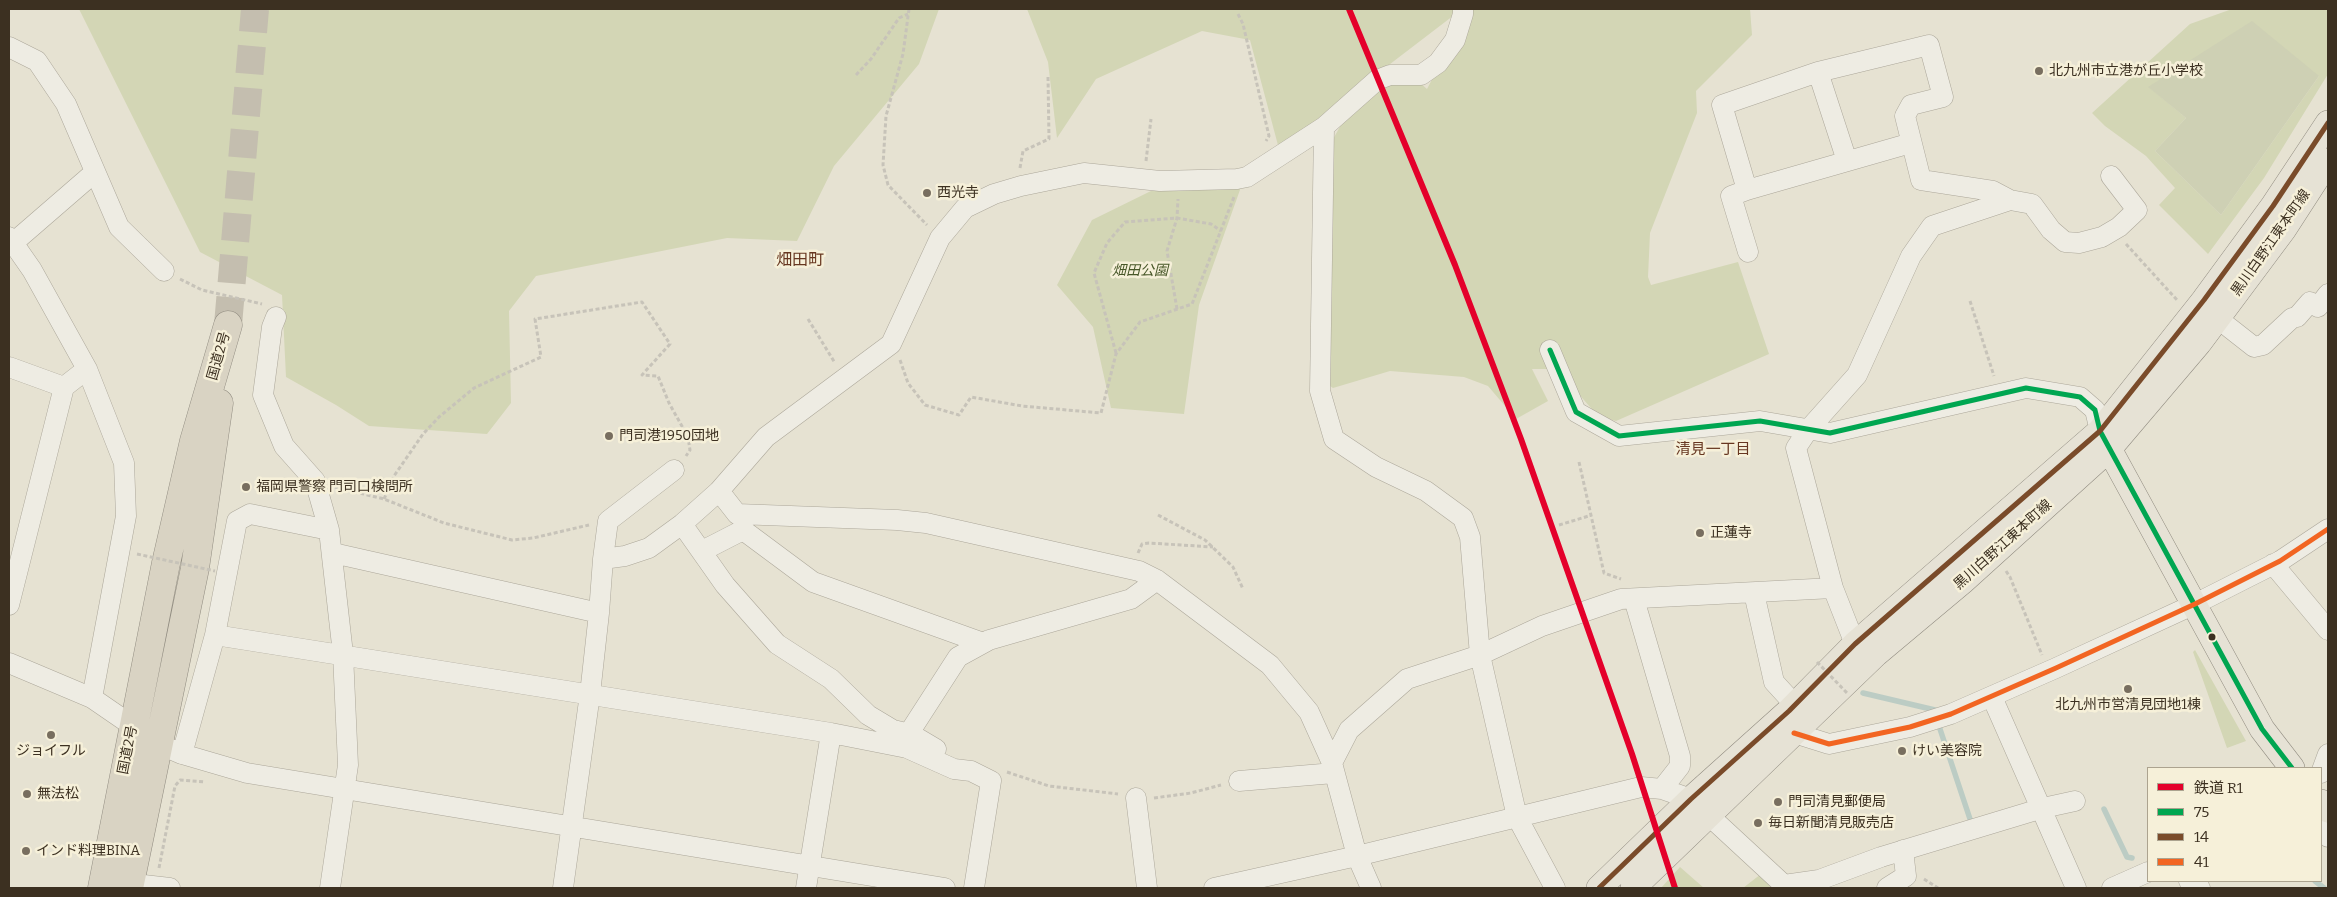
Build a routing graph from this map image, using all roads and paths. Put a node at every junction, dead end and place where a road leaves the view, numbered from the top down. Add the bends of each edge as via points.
1 (909, 9) edge
2 (1462, 9) edge
3 (908, 14) junction
4 (1238, 14) dead end
5 (9, 47) edge
6 (1818, 72) junction
7 (856, 75) dead end
8 (1048, 76) dead end
9 (1151, 119) dead end
10 (1324, 127) junction
11 (2326, 133) edge
12 (1911, 143) junction
13 (1847, 161) junction
14 (2328, 161) edge
15 (1260, 169) junction
16 (95, 172) junction
17 (2111, 176) dead end
18 (1144, 179) junction
19 (1237, 179) junction
20 (1021, 186) junction
21 (1747, 190) junction
22 (2010, 200) junction
23 (1177, 218) junction
24 (2114, 230) junction
25 (1221, 231) junction
26 (940, 238) junction
27 (11, 240) edge
28 (1748, 252) dead end
29 (164, 271) joint
30 (2328, 294) edge
31 (2177, 300) dead end
32 (1970, 301) dead end
33 (1177, 309) junction
34 (276, 317) joint
35 (2217, 318) junction
36 (808, 319) dead end
37 (891, 344) junction
38 (1550, 350) dead end
39 (1116, 354) junction
40 (9, 367) edge
41 (87, 369) junction
42 (845, 379) junction
43 (64, 387) junction
44 (1999, 394) junction
45 (1808, 430) junction
46 (2104, 440) junction
47 (1579, 462) dead end
48 (674, 470) joint
49 (315, 481) junction
50 (719, 491) junction
51 (384, 499) junction
52 (1158, 515) dead end
53 (1592, 515) junction
54 (608, 521) junction
55 (682, 524) junction
56 (1560, 525) dead end
57 (2328, 529) edge
58 (329, 530) junction
59 (1213, 547) junction
60 (702, 551) junction
61 (332, 553) junction
62 (136, 554) dead end
63 (603, 559) junction
64 (2273, 564) junction
65 (2002, 566) dead end
66 (1134, 570) junction
67 (215, 571) dead end
68 (1158, 580) junction
69 (1833, 588) junction
70 (1243, 589) dead end
71 (1754, 593) junction
72 (1639, 598) junction
73 (9, 604) edge
74 (2195, 604) junction
75 (600, 613) junction
76 (2328, 630) edge
77 (215, 635) junction
78 (983, 643) junction
79 (1855, 644) junction
80 (343, 654) junction
81 (1480, 655) junction
82 (1816, 662) dead end
83 (9, 663) edge
84 (2050, 671) junction
85 (590, 694) junction
86 (1848, 694) dead end
87 (92, 698) junction
88 (1992, 698) junction
89 (1795, 705) junction
90 (133, 726) junction
91 (831, 733) junction
92 (1794, 733) junction
93 (910, 734) junction
94 (171, 749) junction
95 (2328, 754) edge
96 (2291, 767) edge
97 (1333, 768) junction
98 (954, 769) junction
99 (2322, 770) edge
100 (991, 781) junction
101 (1238, 781) joint
102 (214, 783) dead end
103 (1662, 789) junction
104 (345, 790) junction
105 (1136, 798) junction
106 (2074, 801) dead end
107 (1700, 807) junction
108 (2043, 808) junction
109 (2323, 811) edge
110 (1517, 817) junction
111 (572, 827) junction
112 (2328, 837) edge
113 (1903, 850) junction
114 (1357, 856) junction
115 (808, 866) junction
116 (2147, 872) edge
117 (164, 882) edge
118 (103, 884) edge
119 (1253, 884) edge
120 (130, 885) edge
121 (330, 888) edge
122 (564, 888) edge
123 (806, 888) edge
124 (945, 888) edge
125 (974, 888) edge
126 (1147, 888) edge
127 (1214, 888) edge
128 (1371, 888) edge
129 (1555, 888) edge
130 (1599, 888) edge
131 (1633, 888) edge
132 (1887, 888) edge
133 (2076, 888) edge
134 (2112, 888) edge

1 - 3 path
2 - 10 street via 1455,40 1438,63 1421,75 1390,75 1377,80
3 - 7 path via 899,18
3 - 26 path via 903,54 886,116 883,165 888,185
4 - 15 path via 1269,136 1255,161
5 - 16 street via 37,61 66,104
6 - 12 street via 1929,45 1943,97 1912,105 1905,116
6 - 13 street
6 - 21 street via 1722,105
8 - 20 path via 1049,138 1023,151
9 - 18 path
10 - 15 street
10 - 81 street via 1320,391 1334,439 1376,467 1426,491 1463,518 1470,537
11 - 46 main road, 黒川白野江東本町線
12 - 13 street
12 - 22 street via 1921,180 1993,191
13 - 21 street
14 - 35 main road, 黒川白野江東本町線 via 2284,229
15 - 19 street
16 - 27 street
16 - 29 street via 119,227
17 - 24 street via 2137,210
18 - 19 street
18 - 20 street via 1084,173
19 - 25 path via 1234,198
20 - 26 street via 965,208
21 - 28 street via 1732,196
22 - 24 street via 2032,204 2051,230 2065,242 2079,243
22 - 45 street via 1932,226 1911,256 1857,376
23 - 25 path via 1210,224
23 - 33 path via 1167,251
23 - 39 path via 1125,222 1108,243 1097,266 1094,273
24 - 31 path
25 - 33 path via 1192,304
26 - 37 street
27 - 41 street via 32,270
29 - 34 path via 202,290 267,305
30 - 35 street via 2318,307 2310,302 2263,345 2254,347
32 - 44 path
33 - 39 path via 1140,322
34 - 49 street via 263,395 284,446
35 - 46 main road, 黒川白野江東本町線
36 - 42 path
37 - 39 path via 908,383 926,405 959,415 971,397 1022,406 1101,413
37 - 42 street
38 - 45 street via 1576,412 1619,436 1760,420
40 - 43 street
41 - 43 street
41 - 87 street via 124,463 126,516
42 - 50 street via 766,437
43 - 73 street
44 - 45 street via 1830,433
44 - 46 street via 2026,388 2080,397 2095,410
45 - 69 street via 1796,448
46 - 74 main road
46 - 79 main road, 黒川白野江東本町線
46 - 92 main road, 黒川白野江東本町線 via 1962,582 1876,654
47 - 53 path
48 - 51 path via 690,450 690,442 658,376 642,375 670,344 642,302 535,320 541,357 474,388 439,417 394,476
48 - 54 street
49 - 51 path
49 - 58 street
50 - 55 street
50 - 66 street via 737,514 926,523
51 - 54 path via 444,523 512,540
52 - 59 path
53 - 56 path
53 - 72 path via 1604,573 1642,589
54 - 63 street
55 - 60 street
55 - 63 street via 649,548
57 - 64 street
58 - 61 street
58 - 77 street via 250,514 237,521
59 - 66 path via 1142,544
59 - 70 path via 1232,567
60 - 78 street via 743,530 813,582
60 - 93 street via 724,585 777,644 831,679 868,715 893,730
61 - 75 street
61 - 80 street
62 - 67 path, bridge
63 - 75 street
64 - 74 street
64 - 76 street
65 - 84 path via 2010,577
66 - 68 street
68 - 78 street via 1131,599
68 - 97 street via 1270,666 1309,712
69 - 71 street
69 - 79 street
71 - 72 street
71 - 89 street via 1774,682
72 - 81 street via 1622,599 1542,626
72 - 103 street via 1680,756 1680,766
74 - 84 street
74 - 96 main road via 2262,729
75 - 85 street
77 - 80 street
77 - 94 street
78 - 93 street via 958,657
79 - 89 main road, 黒川白野江東本町線
80 - 85 street
80 - 104 street via 348,765
81 - 97 street via 1406,679 1349,730
81 - 110 street
82 - 86 path, bridge
83 - 87 street
84 - 88 street
85 - 91 street
85 - 111 street
87 - 90 street
88 - 92 street via 1910,727 1829,744
88 - 108 street
89 - 107 main road, 黒川白野江東本町線
90 - 94 street
90 - 94 highway, 国道2号 via 192,451 228,324
90 - 118 highway, 国道2号
91 - 98 street via 907,748
91 - 115 street
92 - 107 main road, 黒川白野江東本町線
93 - 98 street via 938,750
94 - 104 street via 247,773
94 - 120 highway, 国道2号
95 - 99 street
97 - 101 street
97 - 114 street
98 - 100 street
100 - 105 path via 997,768 1049,786
100 - 125 street
101 - 105 path via 1191,793 1143,800
102 - 117 path via 180,780 175,786
103 - 107 street
103 - 110 street via 1641,787
104 - 111 street
104 - 121 street
105 - 126 street
106 - 108 street
107 - 113 street via 1784,885 1819,880
107 - 130 main road, 黒川白野江東本町線
107 - 131 main road, 黒川白野江東本町線
108 - 113 street
108 - 133 street
109 - 112 street
110 - 114 street
110 - 129 street
111 - 115 street
111 - 122 street
113 - 132 street via 1906,876
114 - 119 street
114 - 128 street
115 - 123 street
115 - 124 street
116 - 134 street
117 - 120 street
118 - 120 street
119 - 127 street

